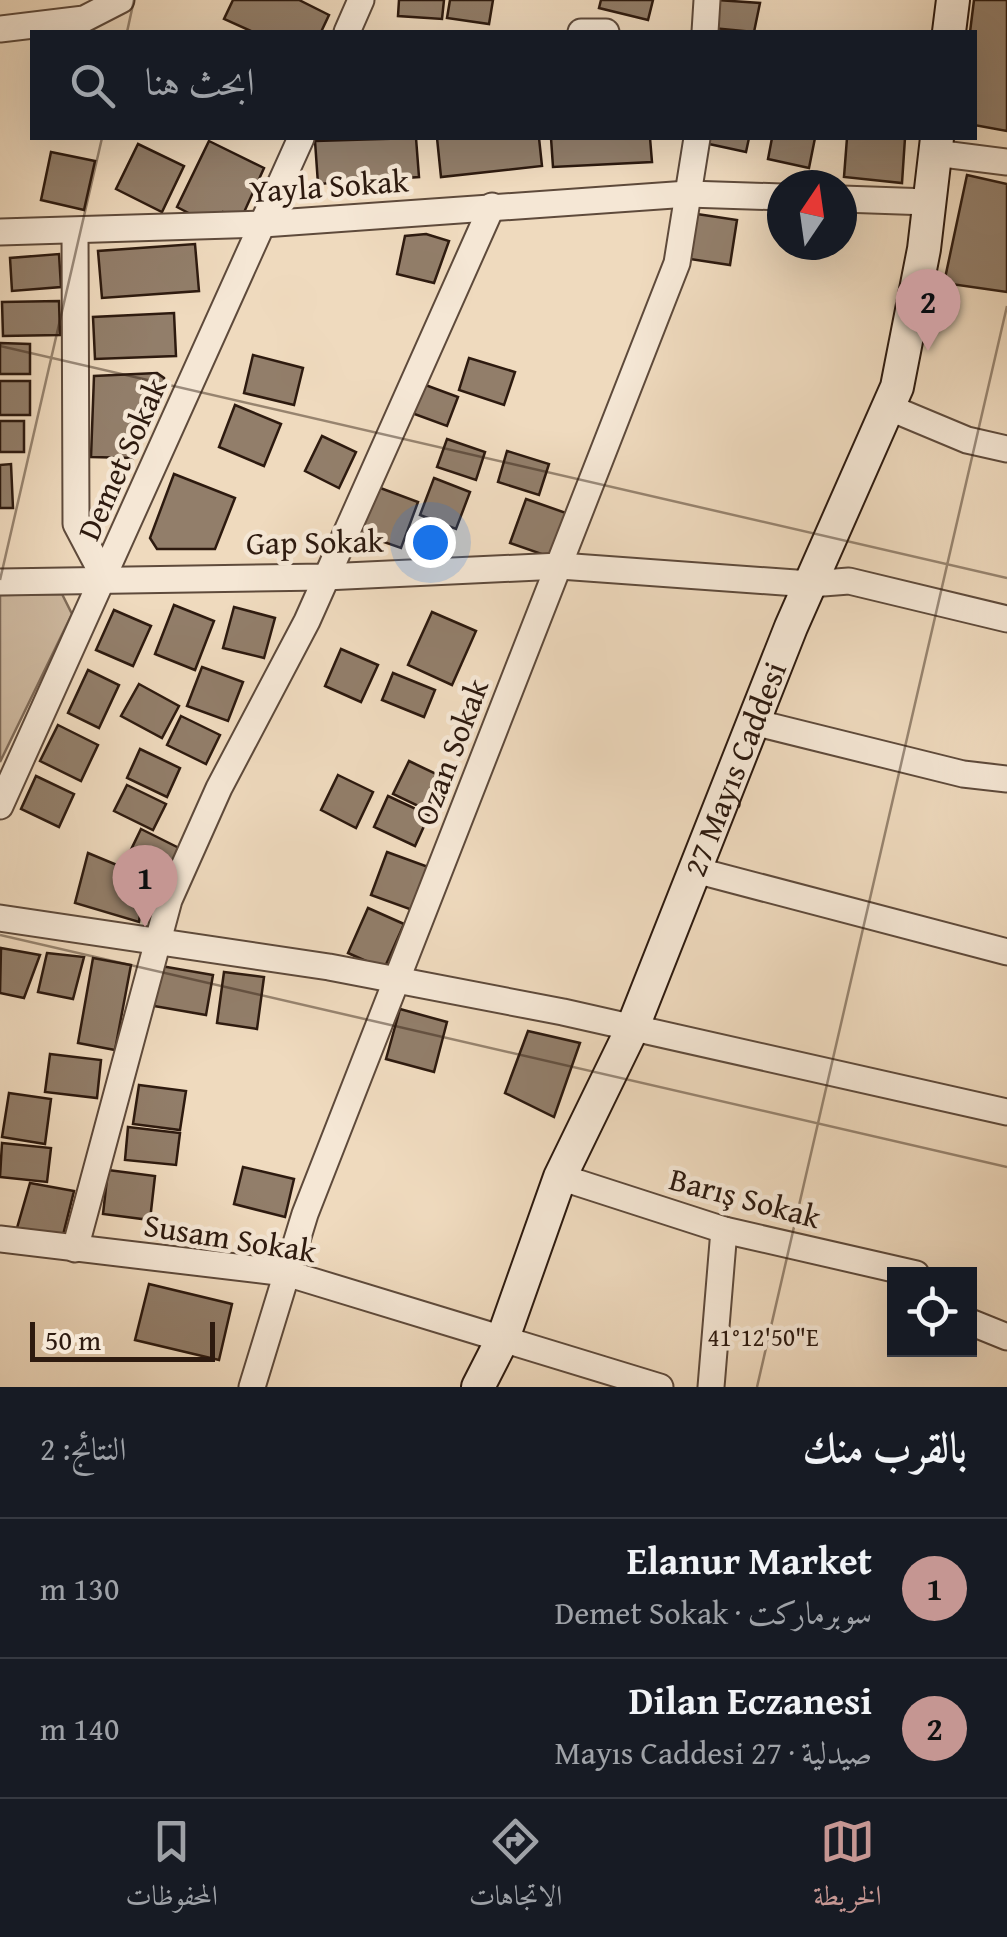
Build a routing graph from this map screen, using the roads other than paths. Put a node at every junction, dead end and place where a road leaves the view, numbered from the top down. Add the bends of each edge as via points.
1 (121, 0) edge
2 (360, 0) edge
3 (708, 0) edge
4 (953, 0) edge
5 (0, 29) edge
6 (348, 30) edge
7 (705, 30) edge
8 (949, 30) edge
9 (301, 140) edge
10 (698, 140) edge
11 (936, 145) edge
12 (1007, 162) edge
13 (688, 194) junction
14 (767, 197) edge
15 (857, 200) edge
16 (929, 202) junction
17 (492, 206) junction
18 (263, 224) junction
19 (0, 232) edge
20 (75, 232) junction
21 (888, 406) junction
22 (1007, 449) edge
23 (560, 566) junction
24 (104, 576) junction
25 (324, 576) junction
26 (0, 582) edge
27 (810, 584) junction
28 (1007, 619) edge
29 (753, 722) junction
30 (1007, 779) edge
31 (0, 806) edge
32 (695, 870) junction
33 (0, 918) edge
34 (155, 944) junction
35 (1007, 952) edge
36 (399, 982) junction
37 (632, 1030) junction
38 (1007, 1112) edge
39 (560, 1178) junction
40 (724, 1230) junction
41 (0, 1240) edge
42 (74, 1249) junction
43 (887, 1267) edge
44 (286, 1273) junction
45 (977, 1325) edge
46 (1007, 1336) edge
47 (503, 1338) junction
48 (252, 1387) edge
49 (478, 1387) edge
50 (660, 1387) edge
51 (711, 1387) edge

1 - 5 street via 84,18
2 - 6 street
3 - 7 street
4 - 8 street
9 - 18 street, Demet Sokak
10 - 13 street, Ozan Sokak
11 - 12 street
11 - 16 street, 27 Mayıs Caddesi
13 - 14 street, Yayla Sokak
13 - 17 street, Yayla Sokak
13 - 23 street, Ozan Sokak via 676,263
15 - 16 street
16 - 21 street, 27 Mayıs Caddesi
17 - 18 street, Yayla Sokak
17 - 25 street
18 - 20 street, Yayla Sokak
18 - 24 street, Demet Sokak
19 - 20 street, Yayla Sokak
20 - 24 street via 76,524
21 - 22 street
21 - 27 street, 27 Mayıs Caddesi
23 - 25 street, Gap Sokak
23 - 27 street, Gap Sokak
23 - 36 street, Ozan Sokak
24 - 25 street, Gap Sokak
24 - 26 street, Gap Sokak
24 - 31 street, Demet Sokak
25 - 34 street via 219,788
27 - 28 street, Gap Sokak via 848,581
27 - 29 street, 27 Mayıs Caddesi
29 - 30 street
29 - 32 street, 27 Mayıs Caddesi
32 - 35 street
32 - 37 street, 27 Mayıs Caddesi
33 - 34 street
34 - 36 street
34 - 42 street
36 - 37 street
36 - 44 street, Ozan Sokak
37 - 38 street
37 - 39 street, 27 Mayıs Caddesi
39 - 40 street, Barış Sokak
39 - 47 street, 27 Mayıs Caddesi
40 - 43 street, Barış Sokak
40 - 51 street
41 - 42 street, Susam Sokak
42 - 44 street, Susam Sokak
44 - 47 street, Susam Sokak
44 - 48 street, Ozan Sokak
45 - 46 street
47 - 49 street, 27 Mayıs Caddesi
47 - 50 street, Susam Sokak

